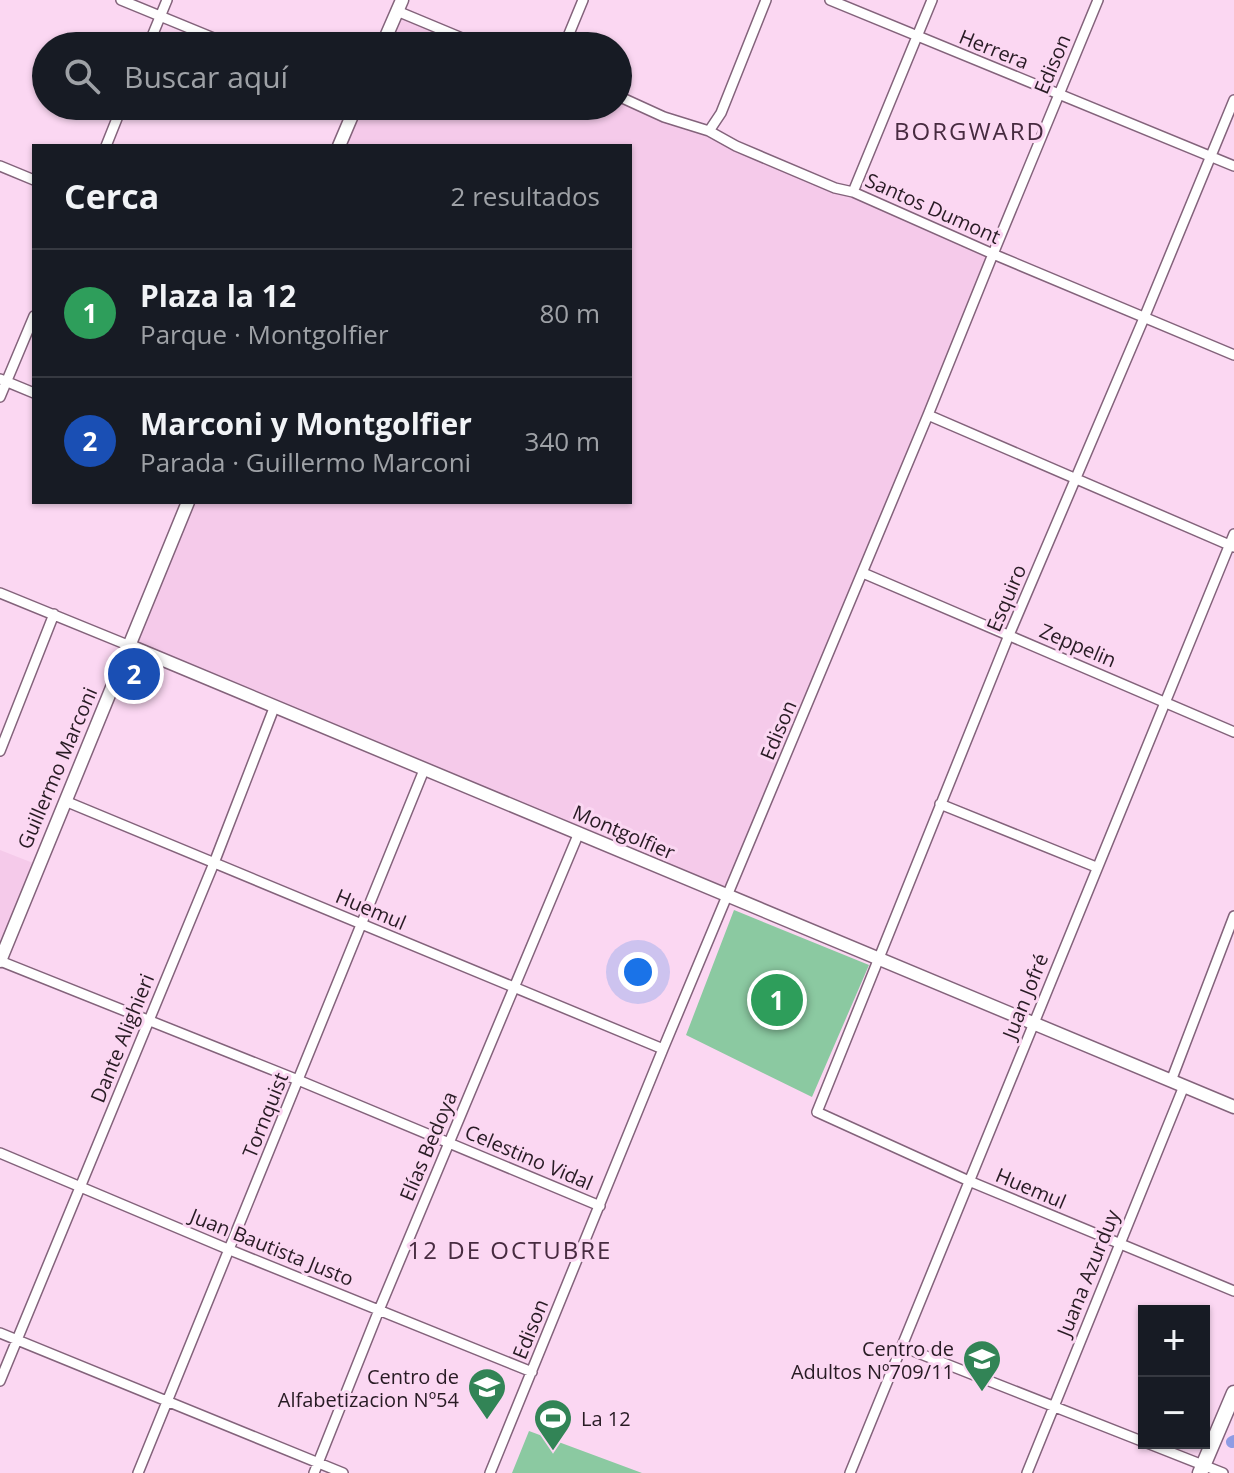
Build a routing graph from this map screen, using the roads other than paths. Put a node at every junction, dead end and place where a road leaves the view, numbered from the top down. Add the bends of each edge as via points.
1 (121, 0) edge
2 (167, 0) edge
3 (583, 0) edge
4 (766, 0) edge
5 (830, 0) edge
6 (932, 0) edge
7 (1098, 0) edge
8 (400, 5) edge
9 (160, 15) junction
10 (153, 32) edge
11 (200, 32) edge
12 (388, 32) edge
13 (453, 32) edge
14 (570, 32) edge
15 (917, 37) junction
16 (1058, 95) junction
17 (1234, 100) edge
18 (632, 102) edge
19 (116, 120) edge
20 (350, 120) edge
21 (709, 131) junction
22 (107, 144) edge
23 (340, 144) edge
24 (1211, 156) junction
25 (0, 166) edge
26 (1234, 166) edge
27 (32, 179) edge
28 (853, 192) junction
29 (993, 254) junction
30 (1144, 318) junction
31 (32, 320) edge
32 (1234, 355) edge
33 (3, 380) edge
34 (32, 392) edge
35 (0, 397) edge
36 (928, 415) junction
37 (1077, 479) junction
38 (187, 504) edge
39 (1234, 534) edge
40 (1232, 546) edge
41 (863, 573) junction
42 (0, 593) edge
43 (54, 614) junction
44 (1009, 635) junction
45 (130, 646) junction
46 (1166, 703) junction
47 (274, 708) junction
48 (1234, 732) edge
49 (0, 751) edge
50 (424, 770) junction
51 (65, 801) junction
52 (940, 804) junction
53 (578, 835) junction
54 (214, 863) junction
55 (1096, 867) junction
56 (728, 897) junction
57 (1234, 916) edge
58 (361, 925) junction
59 (878, 958) junction
60 (0, 961) edge
61 (513, 988) junction
62 (148, 1021) junction
63 (1034, 1022) junction
64 (663, 1049) junction
65 (298, 1080) junction
66 (1171, 1081) junction
67 (1184, 1086) junction
68 (1234, 1107) edge
69 (817, 1112) joint
70 (449, 1143) junction
71 (0, 1153) edge
72 (969, 1181) junction
73 (81, 1187) junction
74 (600, 1206) junction
75 (1119, 1245) junction
76 (230, 1250) junction
77 (1234, 1291) edge
78 (379, 1310) junction
79 (0, 1333) edge
80 (17, 1340) junction
81 (903, 1347) junction
82 (532, 1372) junction
83 (0, 1381) edge
84 (1234, 1393) edge
85 (167, 1401) junction
86 (1053, 1406) junction
87 (1138, 1439) edge
88 (1161, 1449) edge
89 (316, 1468) edge
90 (1202, 1469) edge
91 (138, 1473) edge
92 (343, 1473) edge
93 (490, 1473) edge
94 (850, 1473) edge
95 (1027, 1473) edge
96 (1223, 1473) edge

1 - 9 street
2 - 9 street
3 - 14 street
4 - 21 street
5 - 15 street, Herrera
6 - 15 street
7 - 16 street, Edison
8 - 12 street
8 - 13 street
9 - 10 street
9 - 11 street
15 - 16 street, Herrera
15 - 28 street
16 - 24 street, Herrera
16 - 29 street, Edison
17 - 24 street, Esquiro
18 - 21 street, Santos Dumont
19 - 22 street
20 - 23 street
21 - 28 street, Santos Dumont
24 - 26 street, Herrera
24 - 30 street, Esquiro
25 - 27 street
28 - 29 street, Santos Dumont
29 - 30 street, Santos Dumont
29 - 36 street, Edison
30 - 32 street, Santos Dumont
30 - 37 street, Esquiro
31 - 33 street
33 - 34 street
33 - 35 street
36 - 37 street
36 - 41 street, Edison
37 - 40 street
37 - 44 street, Esquiro
38 - 45 street, Guillermo Marconi
39 - 40 street, Juan Jofré
40 - 46 street, Juan Jofré
41 - 44 street, Zeppelin
41 - 56 street, Edison
42 - 43 street, Montgolfier
43 - 45 street, Montgolfier
43 - 49 street
44 - 46 street, Zeppelin
44 - 52 street, Esquiro
45 - 47 street, Montgolfier
45 - 51 street, Guillermo Marconi
46 - 48 street, Zeppelin
46 - 55 street, Juan Jofré
47 - 50 street, Montgolfier
47 - 54 street, Dante Alighieri
50 - 53 street, Montgolfier
50 - 58 street, Tornquist
51 - 54 street, Huemul
51 - 60 street, Guillermo Marconi
52 - 55 street
52 - 59 street, Esquiro
53 - 56 street, Montgolfier
53 - 61 street, Elías Bedoya
54 - 58 street, Huemul
54 - 62 street, Dante Alighieri
55 - 63 street, Juan Jofré
56 - 59 street, Montgolfier
56 - 64 street, Edison
57 - 66 street
58 - 61 street, Huemul
58 - 65 street, Tornquist
59 - 63 street, Montgolfier
59 - 69 street, Esquiro
60 - 62 street, Celestino Vidal
61 - 64 street, Huemul
61 - 70 street, Elías Bedoya
62 - 65 street, Celestino Vidal
62 - 73 street, Dante Alighieri
63 - 66 street, Montgolfier
63 - 72 street, Juan Jofré
64 - 74 street, Edison
65 - 70 street, Celestino Vidal
65 - 76 street, Tornquist
66 - 67 street, Montgolfier
67 - 68 street, Montgolfier
67 - 75 street, Juana Azurduy
69 - 72 street, Huemul
70 - 74 street, Celestino Vidal
70 - 78 street, Elías Bedoya
71 - 73 street, Juan Bautista Justo
72 - 75 street, Huemul
72 - 81 street, Juan Jofré
73 - 76 street, Juan Bautista Justo
73 - 80 street, Dante Alighieri
74 - 82 street, Edison
75 - 77 street, Huemul
75 - 86 street, Juana Azurduy
76 - 78 street, Juan Bautista Justo
76 - 85 street, Tornquist
78 - 82 street, Juan Bautista Justo
78 - 89 street, Elías Bedoya
79 - 80 street
80 - 83 street, Dante Alighieri
80 - 85 street
81 - 86 street
81 - 94 street, Juan Jofré
82 - 93 street, Edison
84 - 90 main road
85 - 89 street
85 - 91 street, Tornquist
86 - 87 street
86 - 95 street, Juana Azurduy
88 - 90 street
89 - 92 street
90 - 96 street

